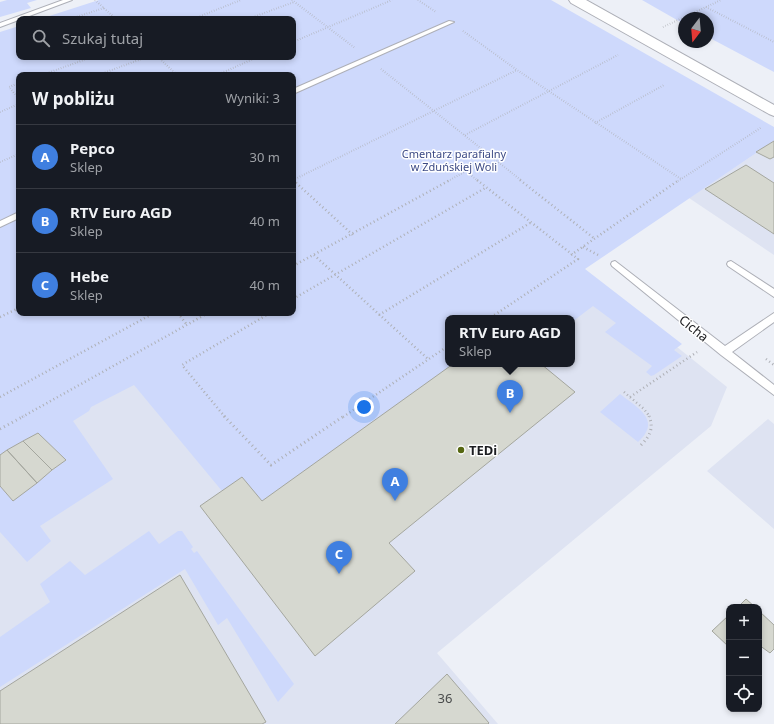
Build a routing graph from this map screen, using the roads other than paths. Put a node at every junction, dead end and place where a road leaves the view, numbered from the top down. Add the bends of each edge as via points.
1 (69, 0) edge
2 (576, 0) edge
3 (25, 16) edge
4 (16, 19) edge
5 (451, 22) road end
6 (0, 25) edge
7 (296, 91) edge
8 (774, 111) edge
9 (16, 216) edge
10 (0, 224) edge
11 (615, 264) dead end
12 (731, 264) dead end
13 (774, 294) edge
14 (774, 317) edge
15 (724, 352) junction
16 (774, 391) edge

1 - 3 lane
2 - 8 street
4 - 6 lane
5 - 7 lane
9 - 10 lane
11 - 15 lane, Cicha
12 - 13 lane
14 - 15 lane
15 - 16 lane, Cicha

